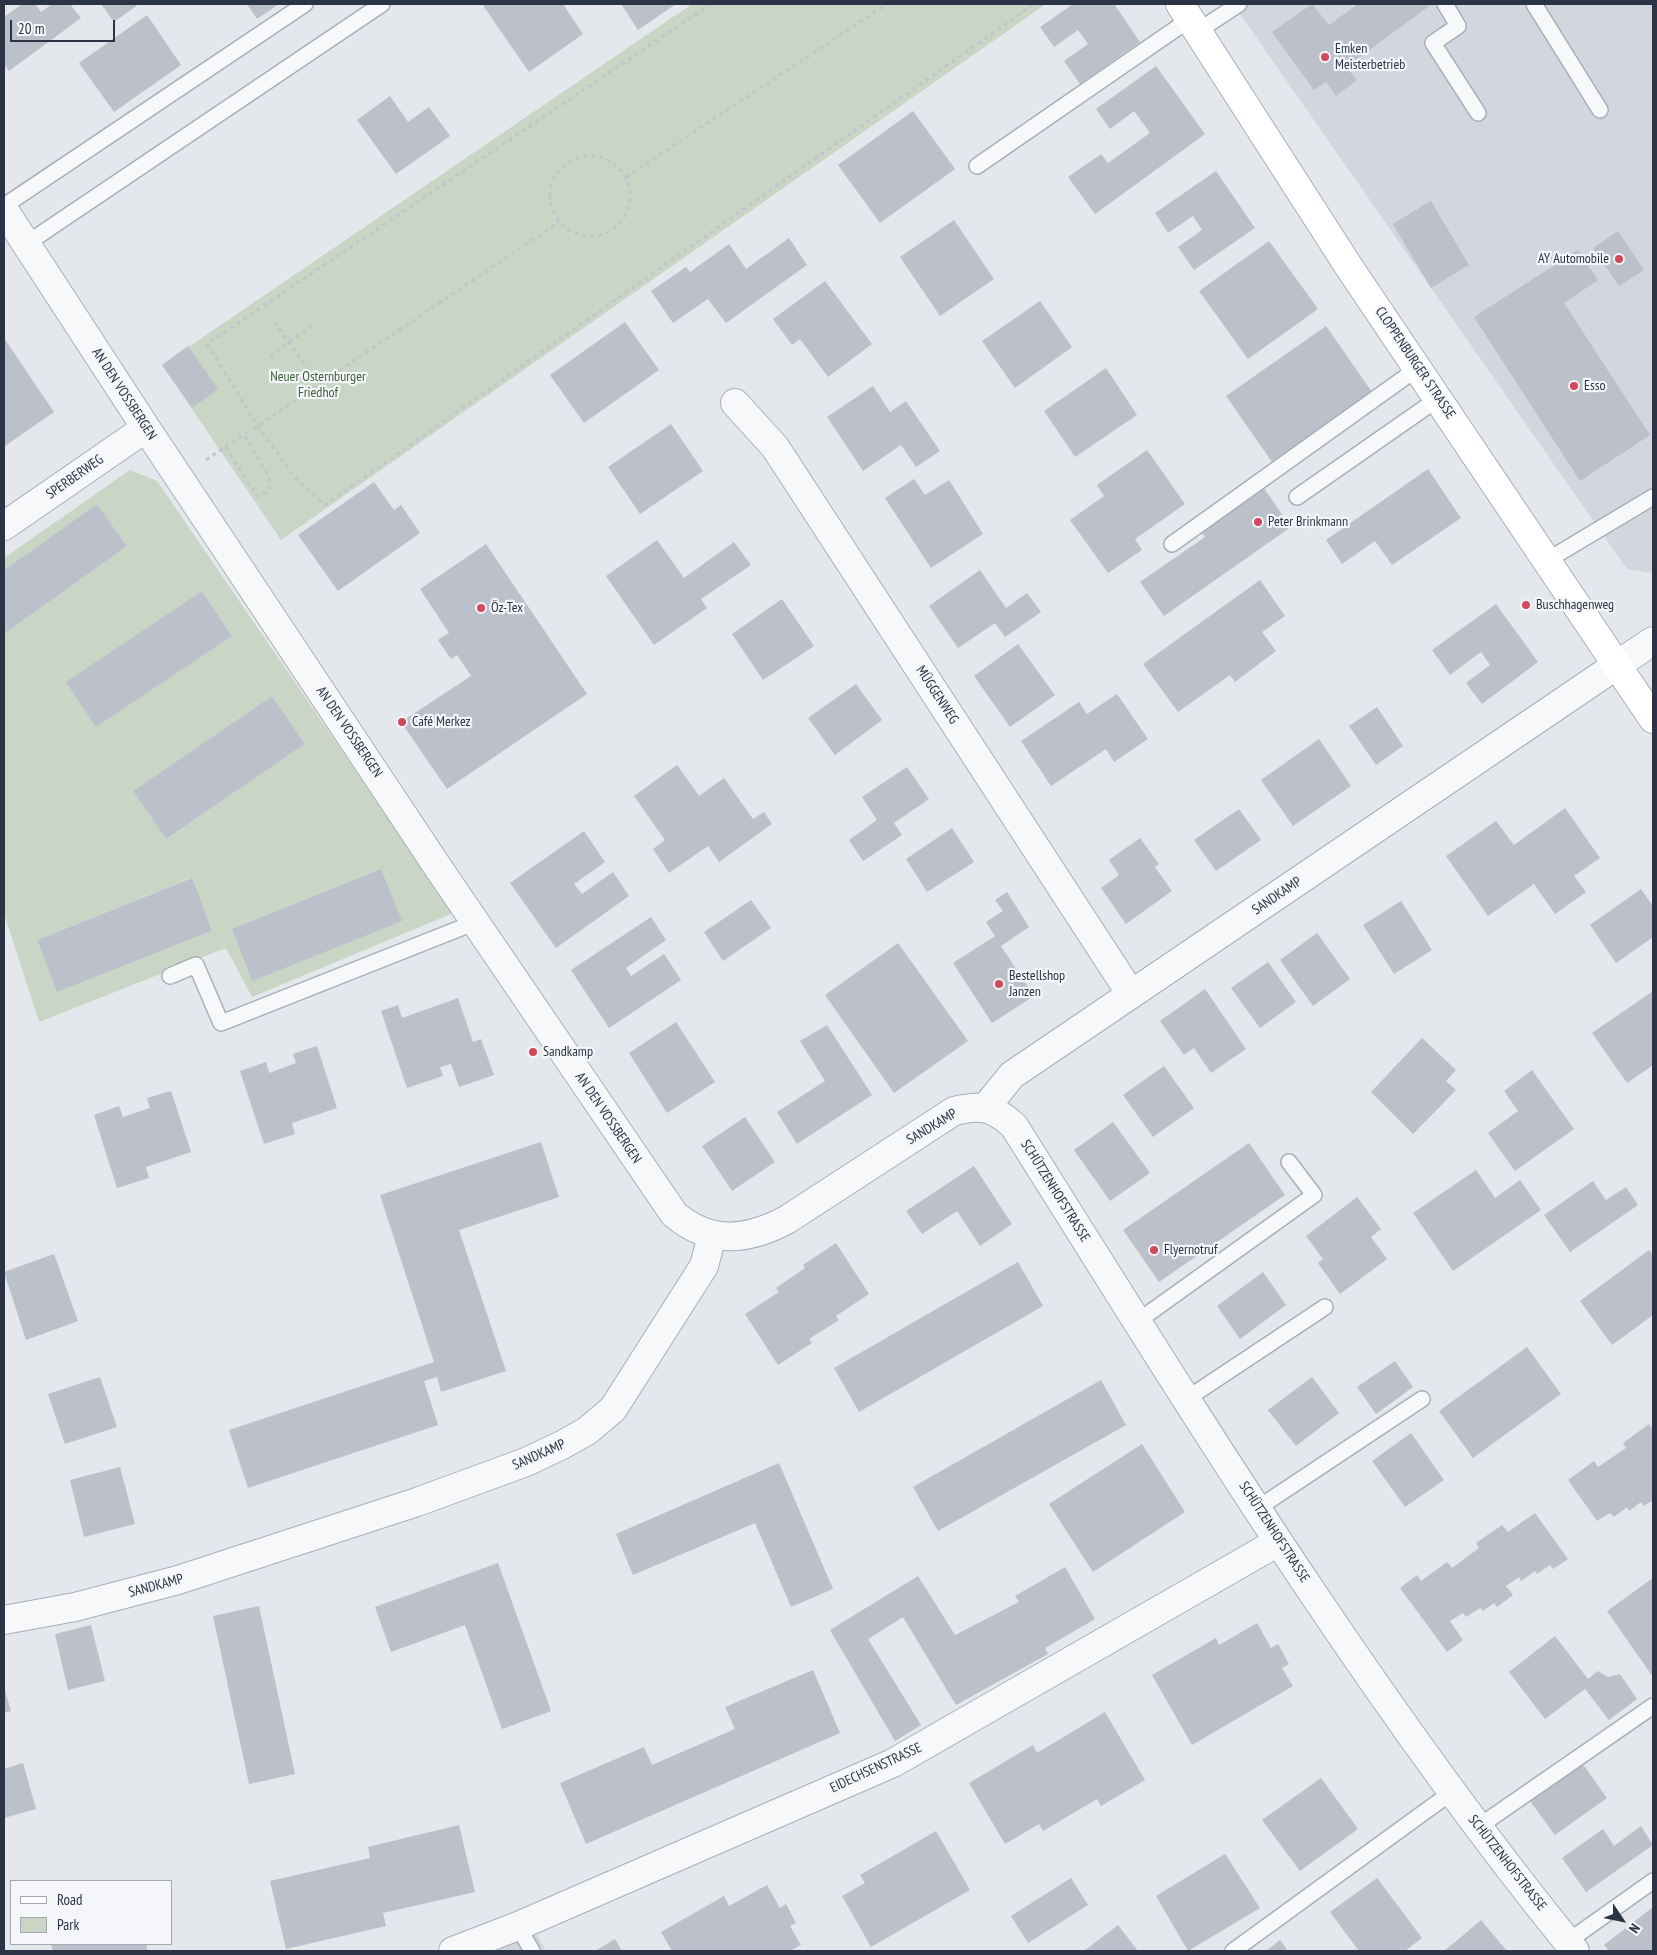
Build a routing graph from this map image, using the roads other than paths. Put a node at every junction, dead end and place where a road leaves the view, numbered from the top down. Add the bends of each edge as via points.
1 (305, 4) edge
2 (382, 4) edge
3 (1239, 4) edge
4 (1445, 4) edge
5 (1534, 4) edge
6 (1190, 18) edge
7 (1600, 110) dead end
8 (1478, 113) dead end
9 (977, 166) dead end
10 (4, 206) edge
11 (4, 210) edge
12 (26, 244) junction
13 (1418, 368) junction
14 (1439, 398) junction
15 (735, 403) dead end
16 (146, 428) junction
17 (1297, 497) dead end
18 (1653, 497) edge
19 (4, 526) edge
20 (1172, 544) dead end
21 (1546, 561) junction
22 (1653, 641) edge
23 (1617, 665) junction
24 (1653, 719) edge
25 (476, 922) junction
26 (170, 976) dead end
27 (1131, 994) junction
28 (986, 1107) junction
29 (1289, 1162) dead end
30 (712, 1236) junction
31 (1325, 1307) dead end
32 (1138, 1321) junction
33 (1188, 1398) junction
34 (1422, 1399) dead end
35 (1258, 1508) junction
36 (1278, 1542) junction
37 (4, 1620) edge
38 (1653, 1706) edge
39 (1452, 1792) junction
40 (1478, 1827) junction
41 (1653, 1880) edge
42 (518, 1926) junction
43 (1571, 1946) edge
44 (453, 1951) edge
45 (532, 1951) edge
46 (1233, 1951) edge

1 - 10 lane
2 - 12 lane
3 - 6 lane
4 - 8 lane via 1458,26 1434,43
5 - 7 lane
6 - 9 lane
6 - 13 main road, CLOPPENBURGER STRASSE
11 - 12 street, AN DEN VOSSBERGEN
12 - 16 street, AN DEN VOSSBERGEN
13 - 14 main road, CLOPPENBURGER STRASSE
13 - 20 lane
14 - 17 lane
14 - 21 main road, CLOPPENBURGER STRASSE
15 - 27 street, MÜGGENWEG via 775,447
16 - 19 street, SPERBERWEG
16 - 25 street, AN DEN VOSSBERGEN
18 - 21 lane
21 - 23 main road, CLOPPENBURGER STRASSE
22 - 23 street
23 - 24 main road, CLOPPENBURGER STRASSE
23 - 27 street, SANDKAMP
25 - 26 lane via 221,1023 196,965
25 - 30 street, AN DEN VOSSBERGEN via 662,1199 685,1224
27 - 28 street, SANDKAMP via 1012,1075
28 - 30 street, SANDKAMP via 954,1111 770,1229 731,1237
28 - 32 street, SCHÜTZENHOFSTRASSE via 1014,1126
29 - 32 lane via 1314,1195
30 - 37 street, SANDKAMP via 704,1266 613,1410 587,1431 562,1445 526,1462 416,1502 187,1578 75,1607
31 - 33 lane
32 - 33 street, SCHÜTZENHOFSTRASSE
33 - 35 street, SCHÜTZENHOFSTRASSE
34 - 35 lane
35 - 36 street, SCHÜTZENHOFSTRASSE
36 - 39 street, SCHÜTZENHOFSTRASSE
36 - 42 street, EIDECHSENSTRASSE via 893,1763
38 - 40 lane
39 - 40 street, SCHÜTZENHOFSTRASSE
39 - 46 lane
40 - 43 street, SCHÜTZENHOFSTRASSE
41 - 43 lane
42 - 44 street, EIDECHSENSTRASSE
42 - 45 lane

